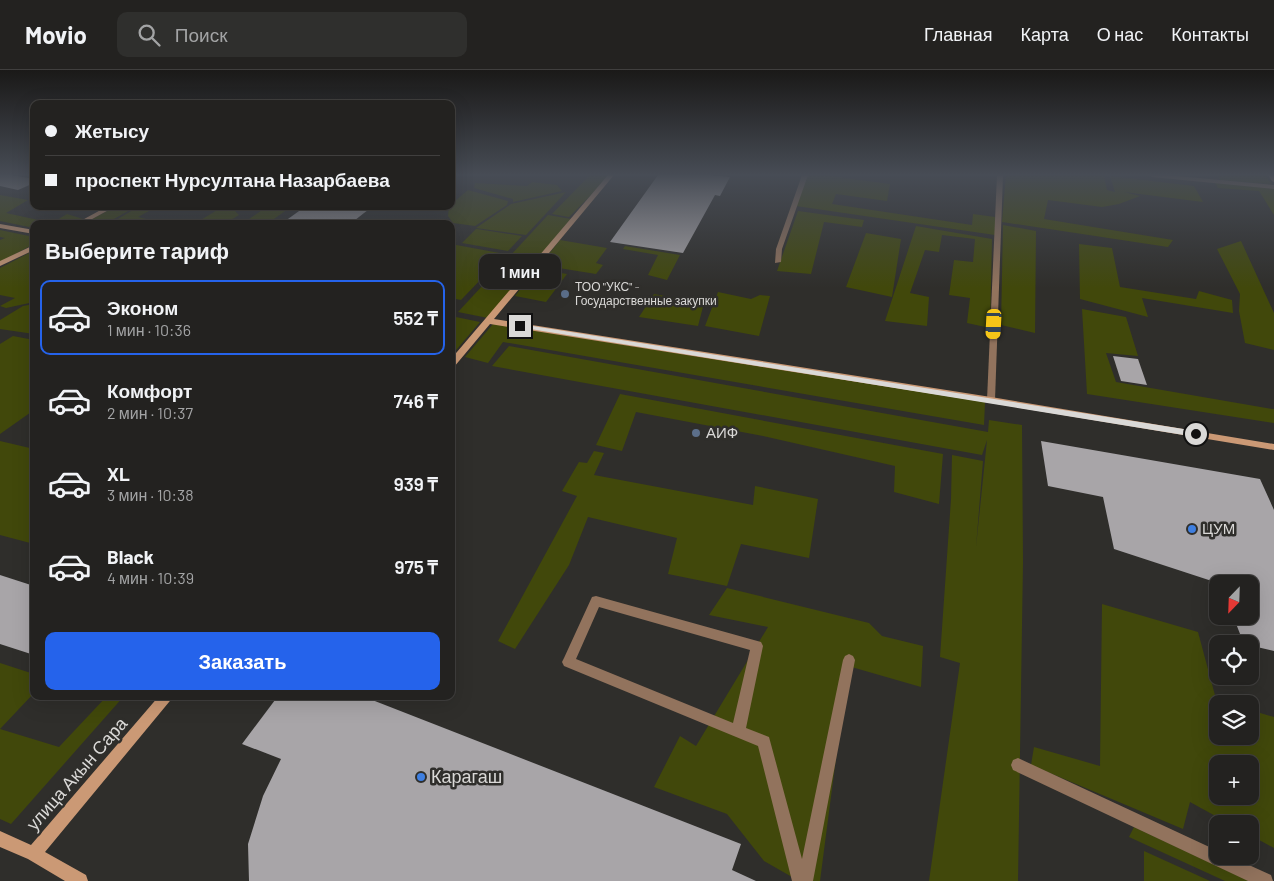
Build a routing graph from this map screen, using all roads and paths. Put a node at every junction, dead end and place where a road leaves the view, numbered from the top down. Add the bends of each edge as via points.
1 (100, 213) edge
2 (579, 213) edge
3 (792, 213) edge
4 (998, 213) edge
5 (86, 220) edge
6 (0, 226) edge
7 (30, 231) edge
8 (30, 249) edge
9 (777, 262) dead end
10 (0, 264) edge
11 (489, 320) junction
12 (455, 360) edge
13 (991, 400) junction
14 (1274, 447) edge
15 (849, 660) dead end
16 (165, 700) edge
17 (738, 732) junction
18 (1018, 765) dead end
19 (0, 839) edge
20 (33, 854) junction
21 (80, 881) edge
22 (800, 881) edge
23 (805, 881) edge
24 (1265, 881) edge

1 - 5 main road
2 - 11 main road
3 - 9 street
4 - 13 street
6 - 7 main road
8 - 10 main road
11 - 12 main road
11 - 13 main road
13 - 14 main road
15 - 23 street
16 - 20 main road, улица Акын Сара
17 - 17 street via 568,662 596,600 757,646
17 - 22 street via 764,742
18 - 24 street
19 - 20 main road
20 - 21 main road

